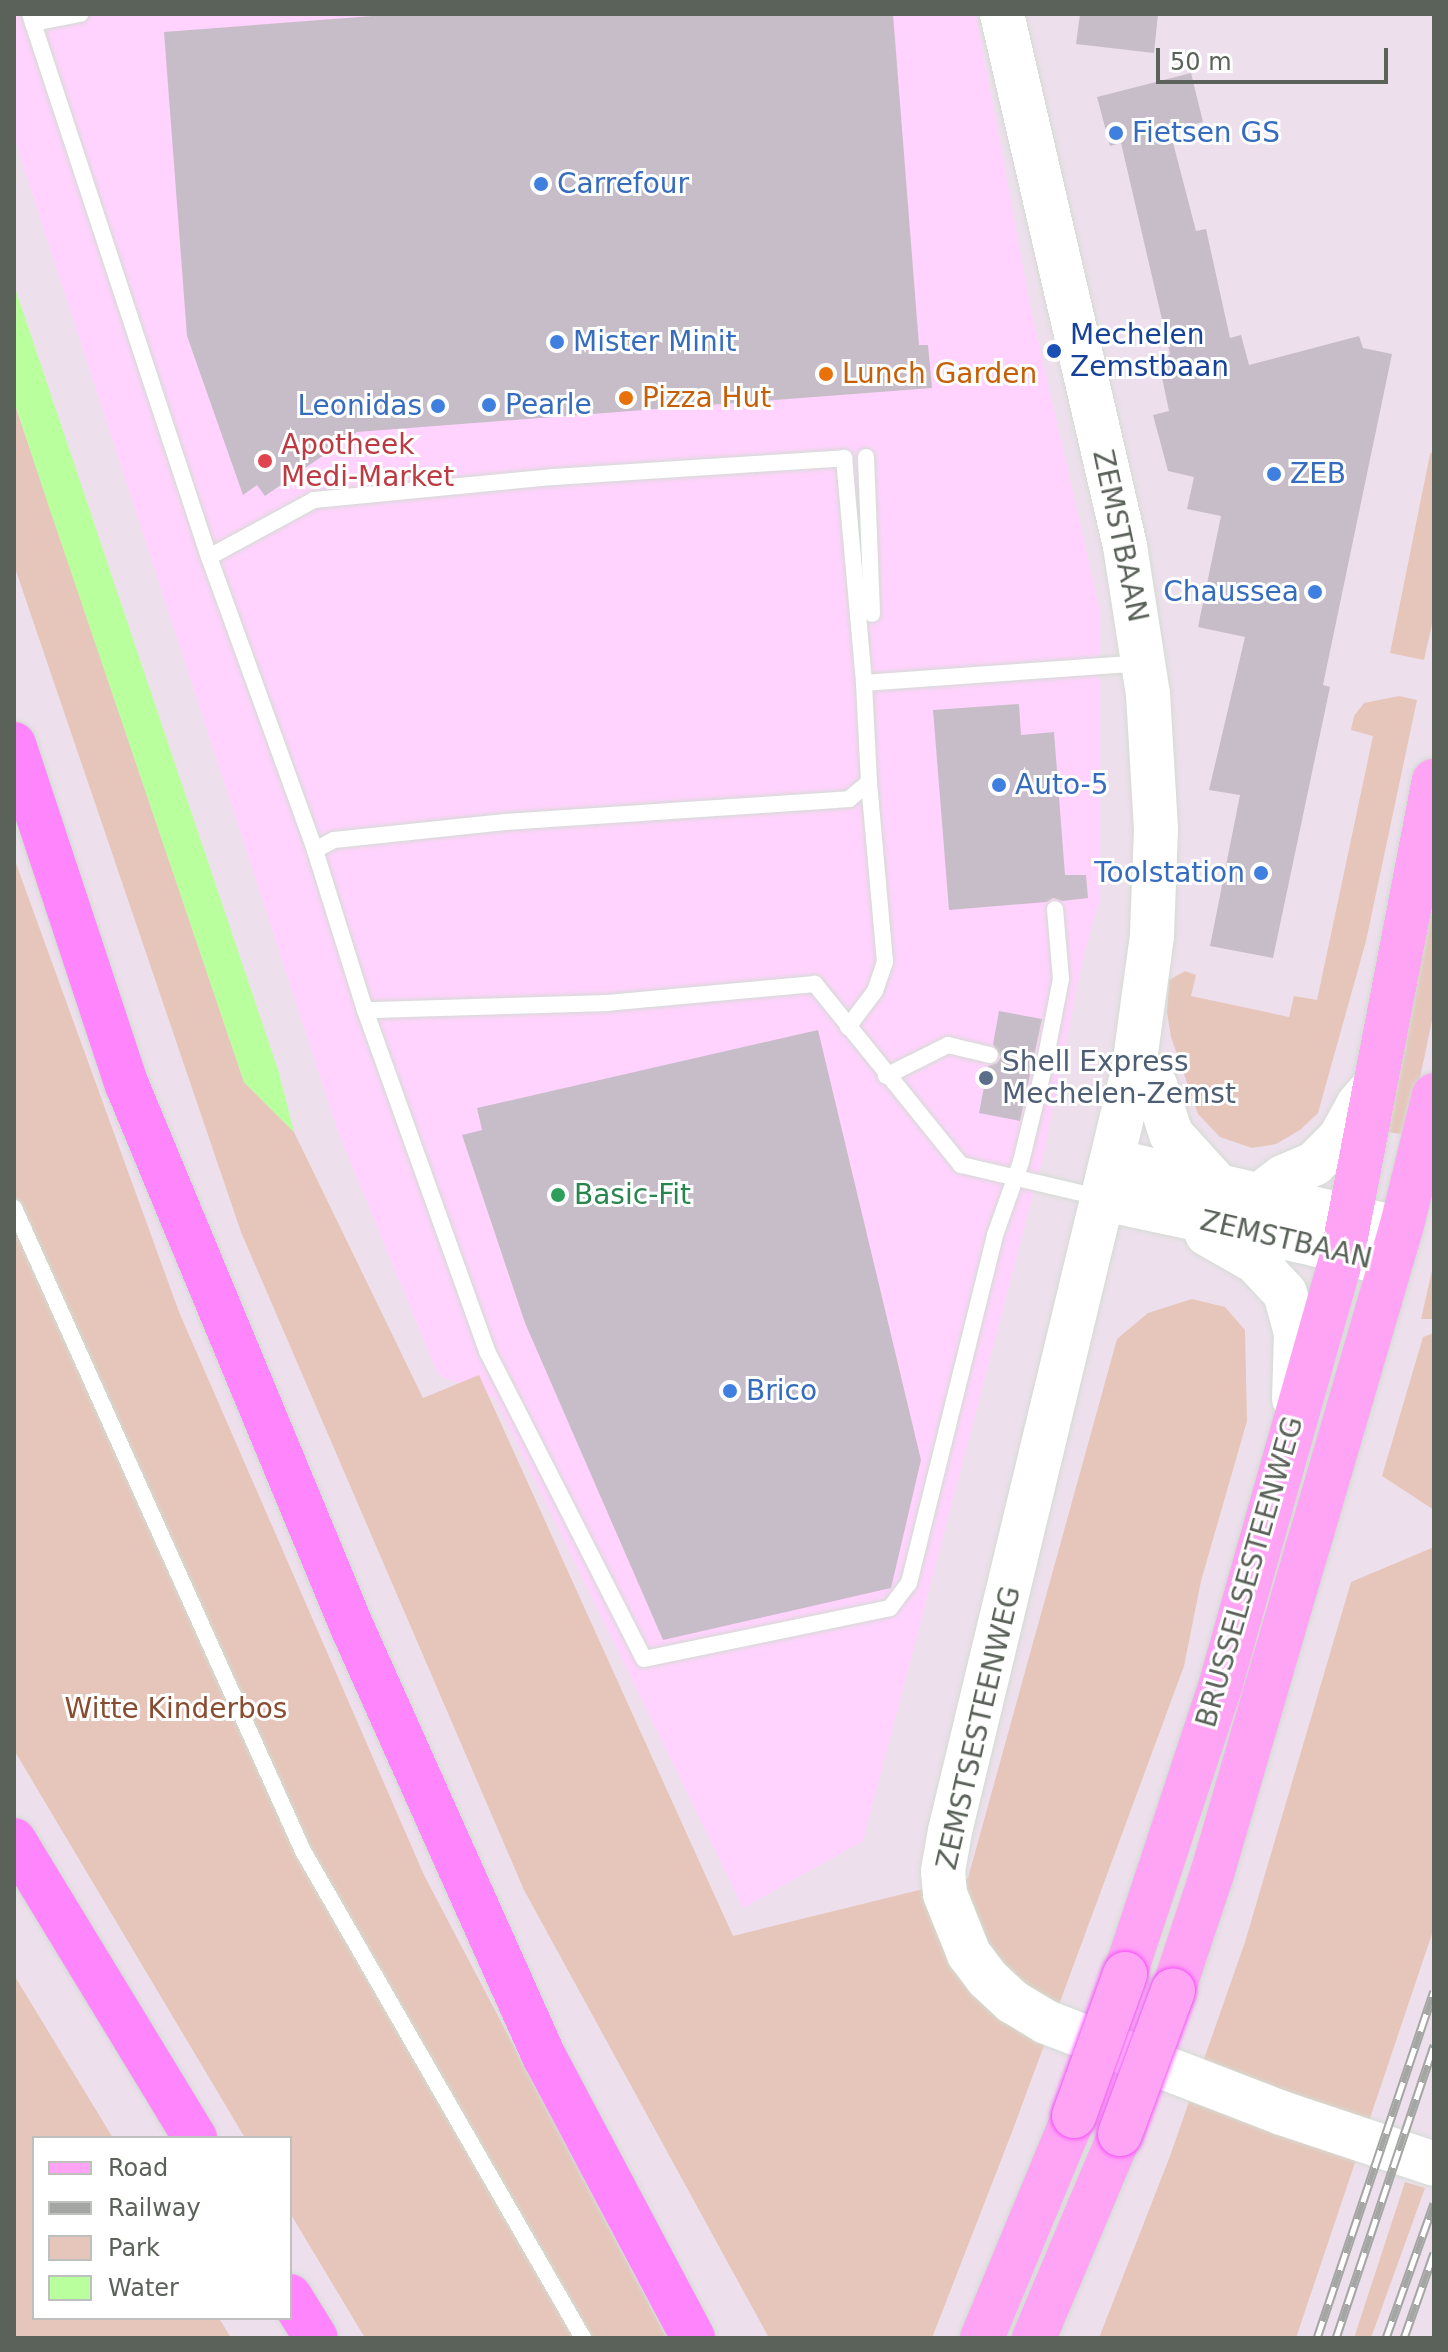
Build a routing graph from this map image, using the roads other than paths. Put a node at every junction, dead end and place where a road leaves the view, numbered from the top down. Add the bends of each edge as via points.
1 (80, 14) edge
2 (1002, 14) edge
3 (31, 18) edge
4 (866, 457) dead end
5 (209, 557) junction
6 (872, 614) dead end
7 (1144, 663) junction
8 (864, 683) junction
9 (14, 744) edge
10 (1434, 781) edge
11 (869, 782) junction
12 (315, 850) junction
13 (1055, 909) dead end
14 (365, 1010) junction
15 (848, 1027) junction
16 (990, 1055) dead end
17 (1134, 1067) junction
18 (886, 1076) junction
19 (1373, 1088) junction
20 (1434, 1095) edge
21 (1015, 1179) junction
22 (1108, 1180) junction
23 (1239, 1192) junction
24 (14, 1208) edge
25 (1182, 1216) junction
26 (1346, 1235) junction
27 (1396, 1247) junction
28 (1086, 1277) joint
29 (1293, 1420) junction
30 (14, 1840) edge
31 (194, 2136) edge
32 (1434, 2164) edge
33 (292, 2299) edge
34 (316, 2338) edge
35 (583, 2338) edge
36 (693, 2338) edge
37 (982, 2338) edge
38 (1034, 2338) edge

1 - 3 lane
2 - 7 street, ZEMSTBAAN via 1125,546
3 - 5 lane
4 - 6 lane
5 - 8 lane via 314,500 844,458
5 - 12 lane
7 - 8 lane
7 - 17 street, ZEMSTBAAN via 1155,861 1152,936
8 - 11 lane
9 - 36 highway via 127,1085 352,1627 545,2058
10 - 19 main road, BRUSSELSESTEENWEG
11 - 12 lane via 849,799 505,822 334,840
11 - 15 lane via 885,962 875,991
12 - 14 lane
13 - 21 lane via 1061,979
14 - 15 lane via 608,1003 815,984
14 - 21 lane via 488,1353 644,1659 890,1608 909,1583 995,1235
15 - 18 lane
16 - 18 lane via 948,1045
17 - 22 street, ZEMSTBAAN
17 - 23 street, ZEMSTBAAN via 1155,1085 1171,1134
18 - 21 lane via 961,1165
19 - 23 street, ZEMSTBAAN via 1340,1138 1314,1164
19 - 26 main road, BRUSSELSESTEENWEG
20 - 27 main road, BRUSSELSESTEENWEG
21 - 22 lane
22 - 23 street, ZEMSTBAAN
22 - 25 street, ZEMSTBAAN
22 - 28 street, ZEMSTBAAN
23 - 26 street, ZEMSTBAAN
24 - 35 lane via 303,1851
25 - 26 street, ZEMSTBAAN
25 - 29 street, ZEMSTBAAN via 1256,1262 1285,1293 1296,1333
26 - 27 street, ZEMSTBAAN
26 - 29 main road, BRUSSELSESTEENWEG
27 - 38 main road, BRUSSELSESTEENWEG, bridge via 1212,1874 1120,2134
28 - 32 street, ZEMSTSESTEENWEG via 950,1831 943,1871 951,1916 988,1979 1046,2022 1282,2113
29 - 37 main road, BRUSSELSESTEENWEG, bridge via 1221,1683 1125,1974 1074,2116
30 - 31 highway
33 - 34 highway

